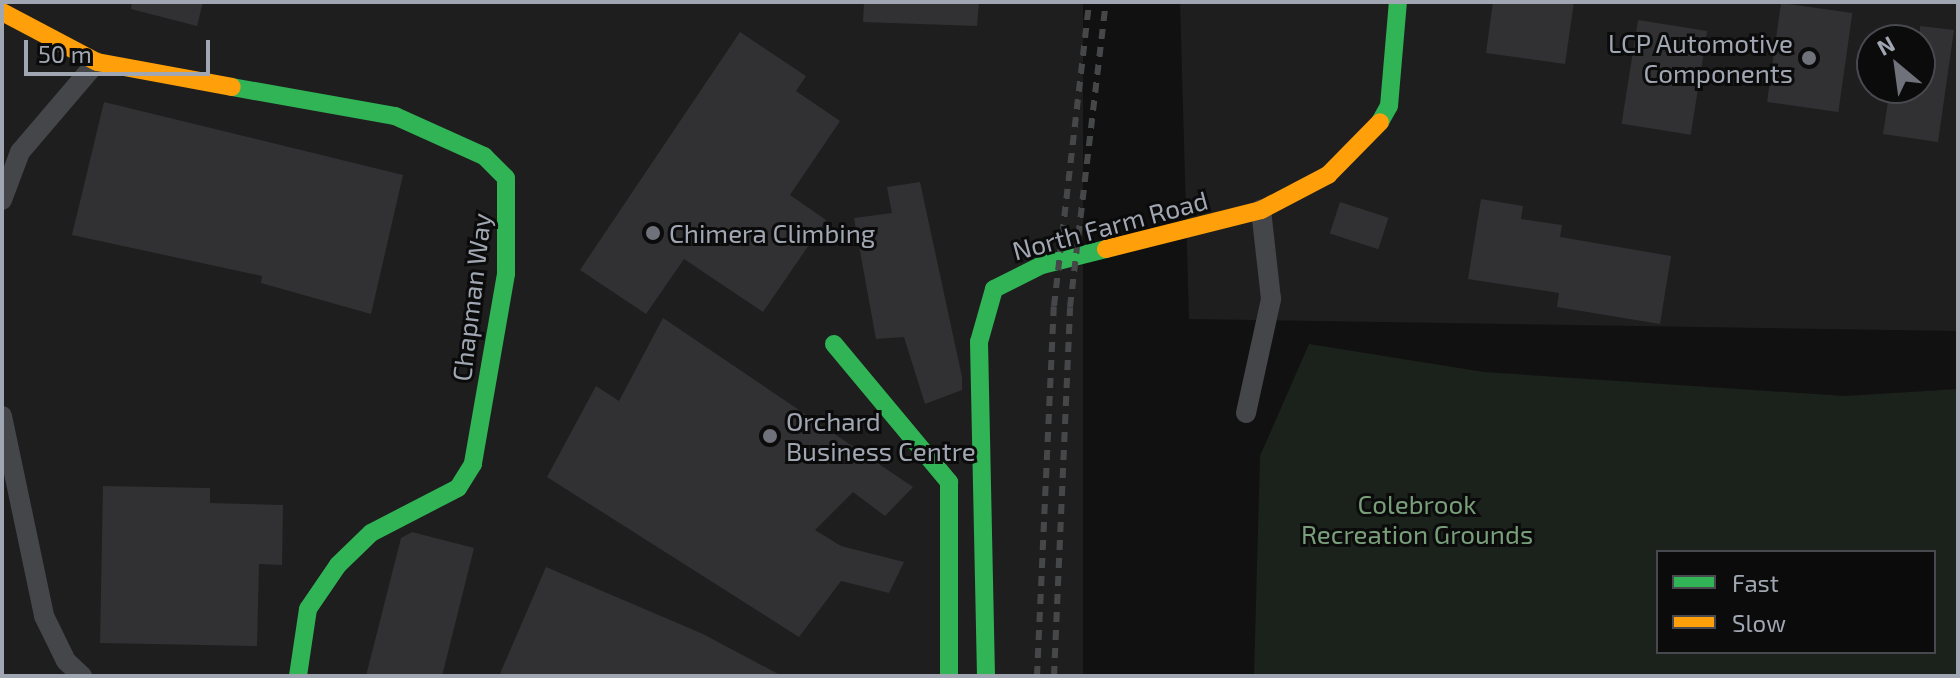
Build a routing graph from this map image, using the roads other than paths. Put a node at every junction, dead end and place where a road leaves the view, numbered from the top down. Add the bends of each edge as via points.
1 (1398, 2) edge
2 (2, 12) edge
3 (97, 62) junction
4 (2, 200) edge
5 (1261, 210) junction
6 (834, 344) dead end
7 (1246, 413) dead end
8 (2, 416) edge
9 (82, 676) edge
10 (298, 676) edge
11 (949, 676) edge
12 (986, 676) edge

1 - 5 street, North Farm Road via 1397,78 1371,138 1328,175
2 - 3 street, Chapman Way
3 - 4 street via 20,152
3 - 10 street, Chapman Way via 395,116 484,156 506,178 506,274 473,464 458,488 371,533 338,565 308,609
5 - 7 street via 1271,299
5 - 12 street, North Farm Road via 1042,265 994,289 979,342
6 - 11 street via 949,482
8 - 9 street via 44,616 66,661

